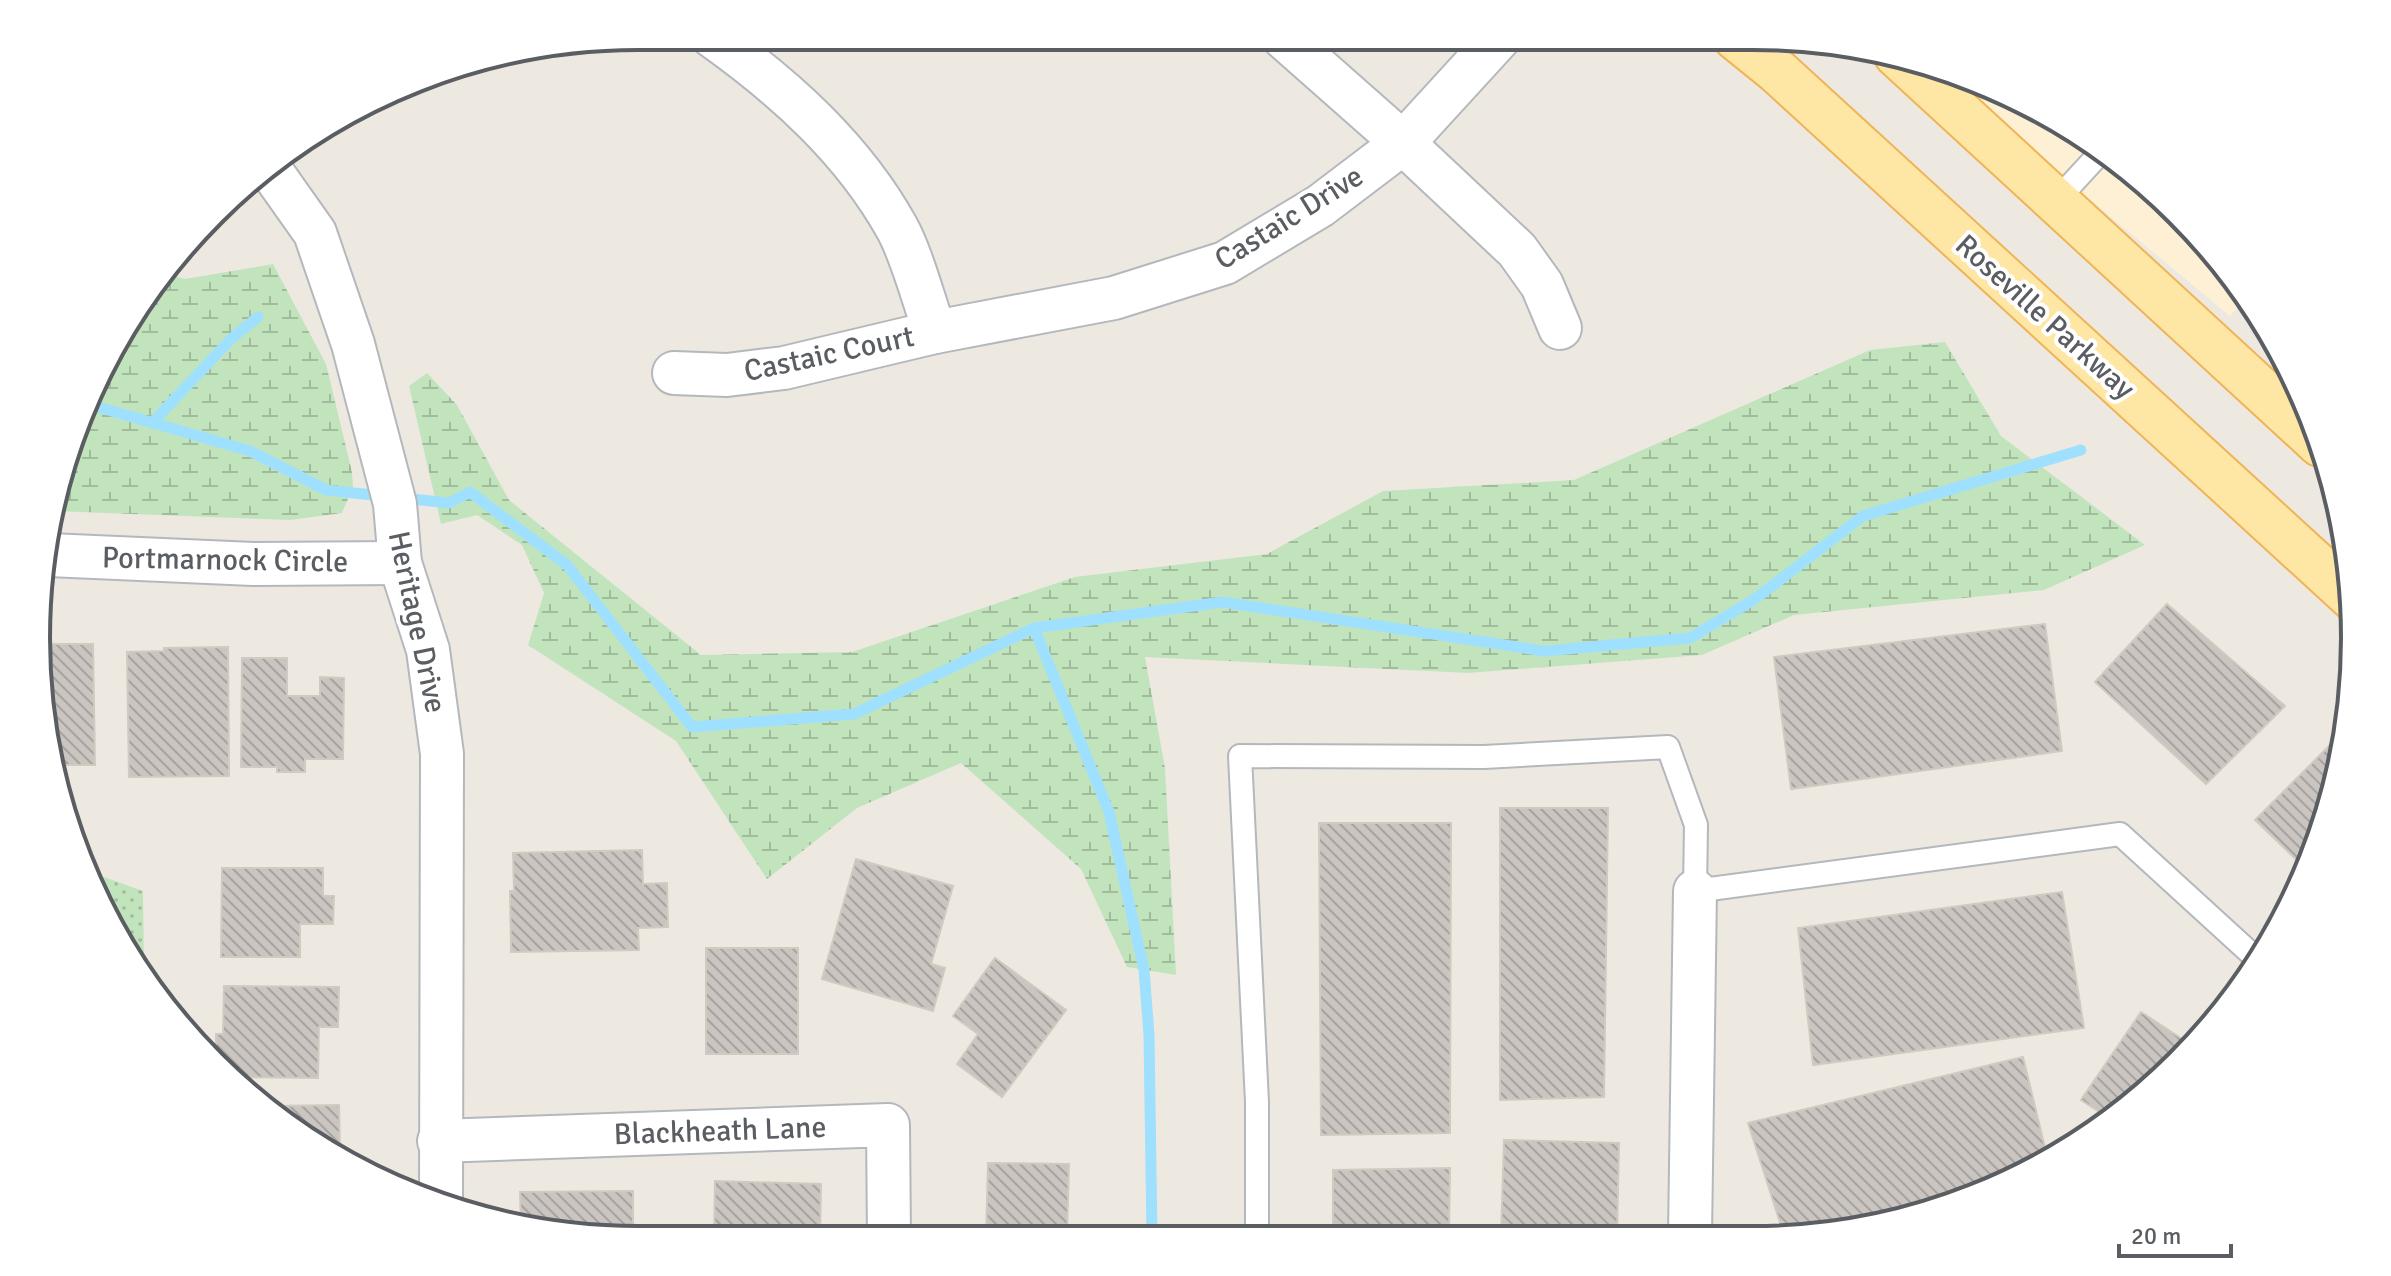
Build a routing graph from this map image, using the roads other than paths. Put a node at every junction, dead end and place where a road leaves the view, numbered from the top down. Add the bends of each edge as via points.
1 (732, 50) edge
2 (1298, 50) edge
3 (1488, 50) edge
4 (1751, 50) edge
5 (1917, 74) edge
6 (1403, 143) junction
7 (2094, 160) edge
8 (275, 176) edge
9 (2055, 202) junction
10 (1560, 328) dead end
11 (935, 332) junction
12 (674, 373) dead end
13 (2301, 427) edge
14 (56, 555) edge
15 (400, 563) junction
16 (2338, 585) edge
17 (1695, 891) junction
18 (2250, 952) edge
19 (439, 1141) junction
20 (441, 1192) edge
21 (889, 1226) edge
22 (1257, 1226) edge
23 (1690, 1226) edge

1 - 11 street via 764,73 839,145 898,230
2 - 6 street
3 - 6 street, Castaic Drive
4 - 16 main road, Roseville Parkway
5 - 9 main road
6 - 10 street via 1517,250 1542,285
6 - 11 street, Castaic Drive via 1320,206 1225,263 1114,298
7 - 9 lane
8 - 15 street, Heritage Drive via 315,233 353,344 395,504
9 - 13 main road
11 - 12 street, Castaic Court via 784,368 727,375
14 - 15 street, Portmarnock Circle via 253,564
15 - 19 street, Heritage Drive via 428,650 442,754
17 - 18 lane via 2120,834
17 - 22 lane via 1696,825 1668,747 1484,757 1240,756 1257,1102
17 - 23 street
19 - 20 street, Heritage Drive
19 - 21 street, Blackheath Lane via 888,1125

